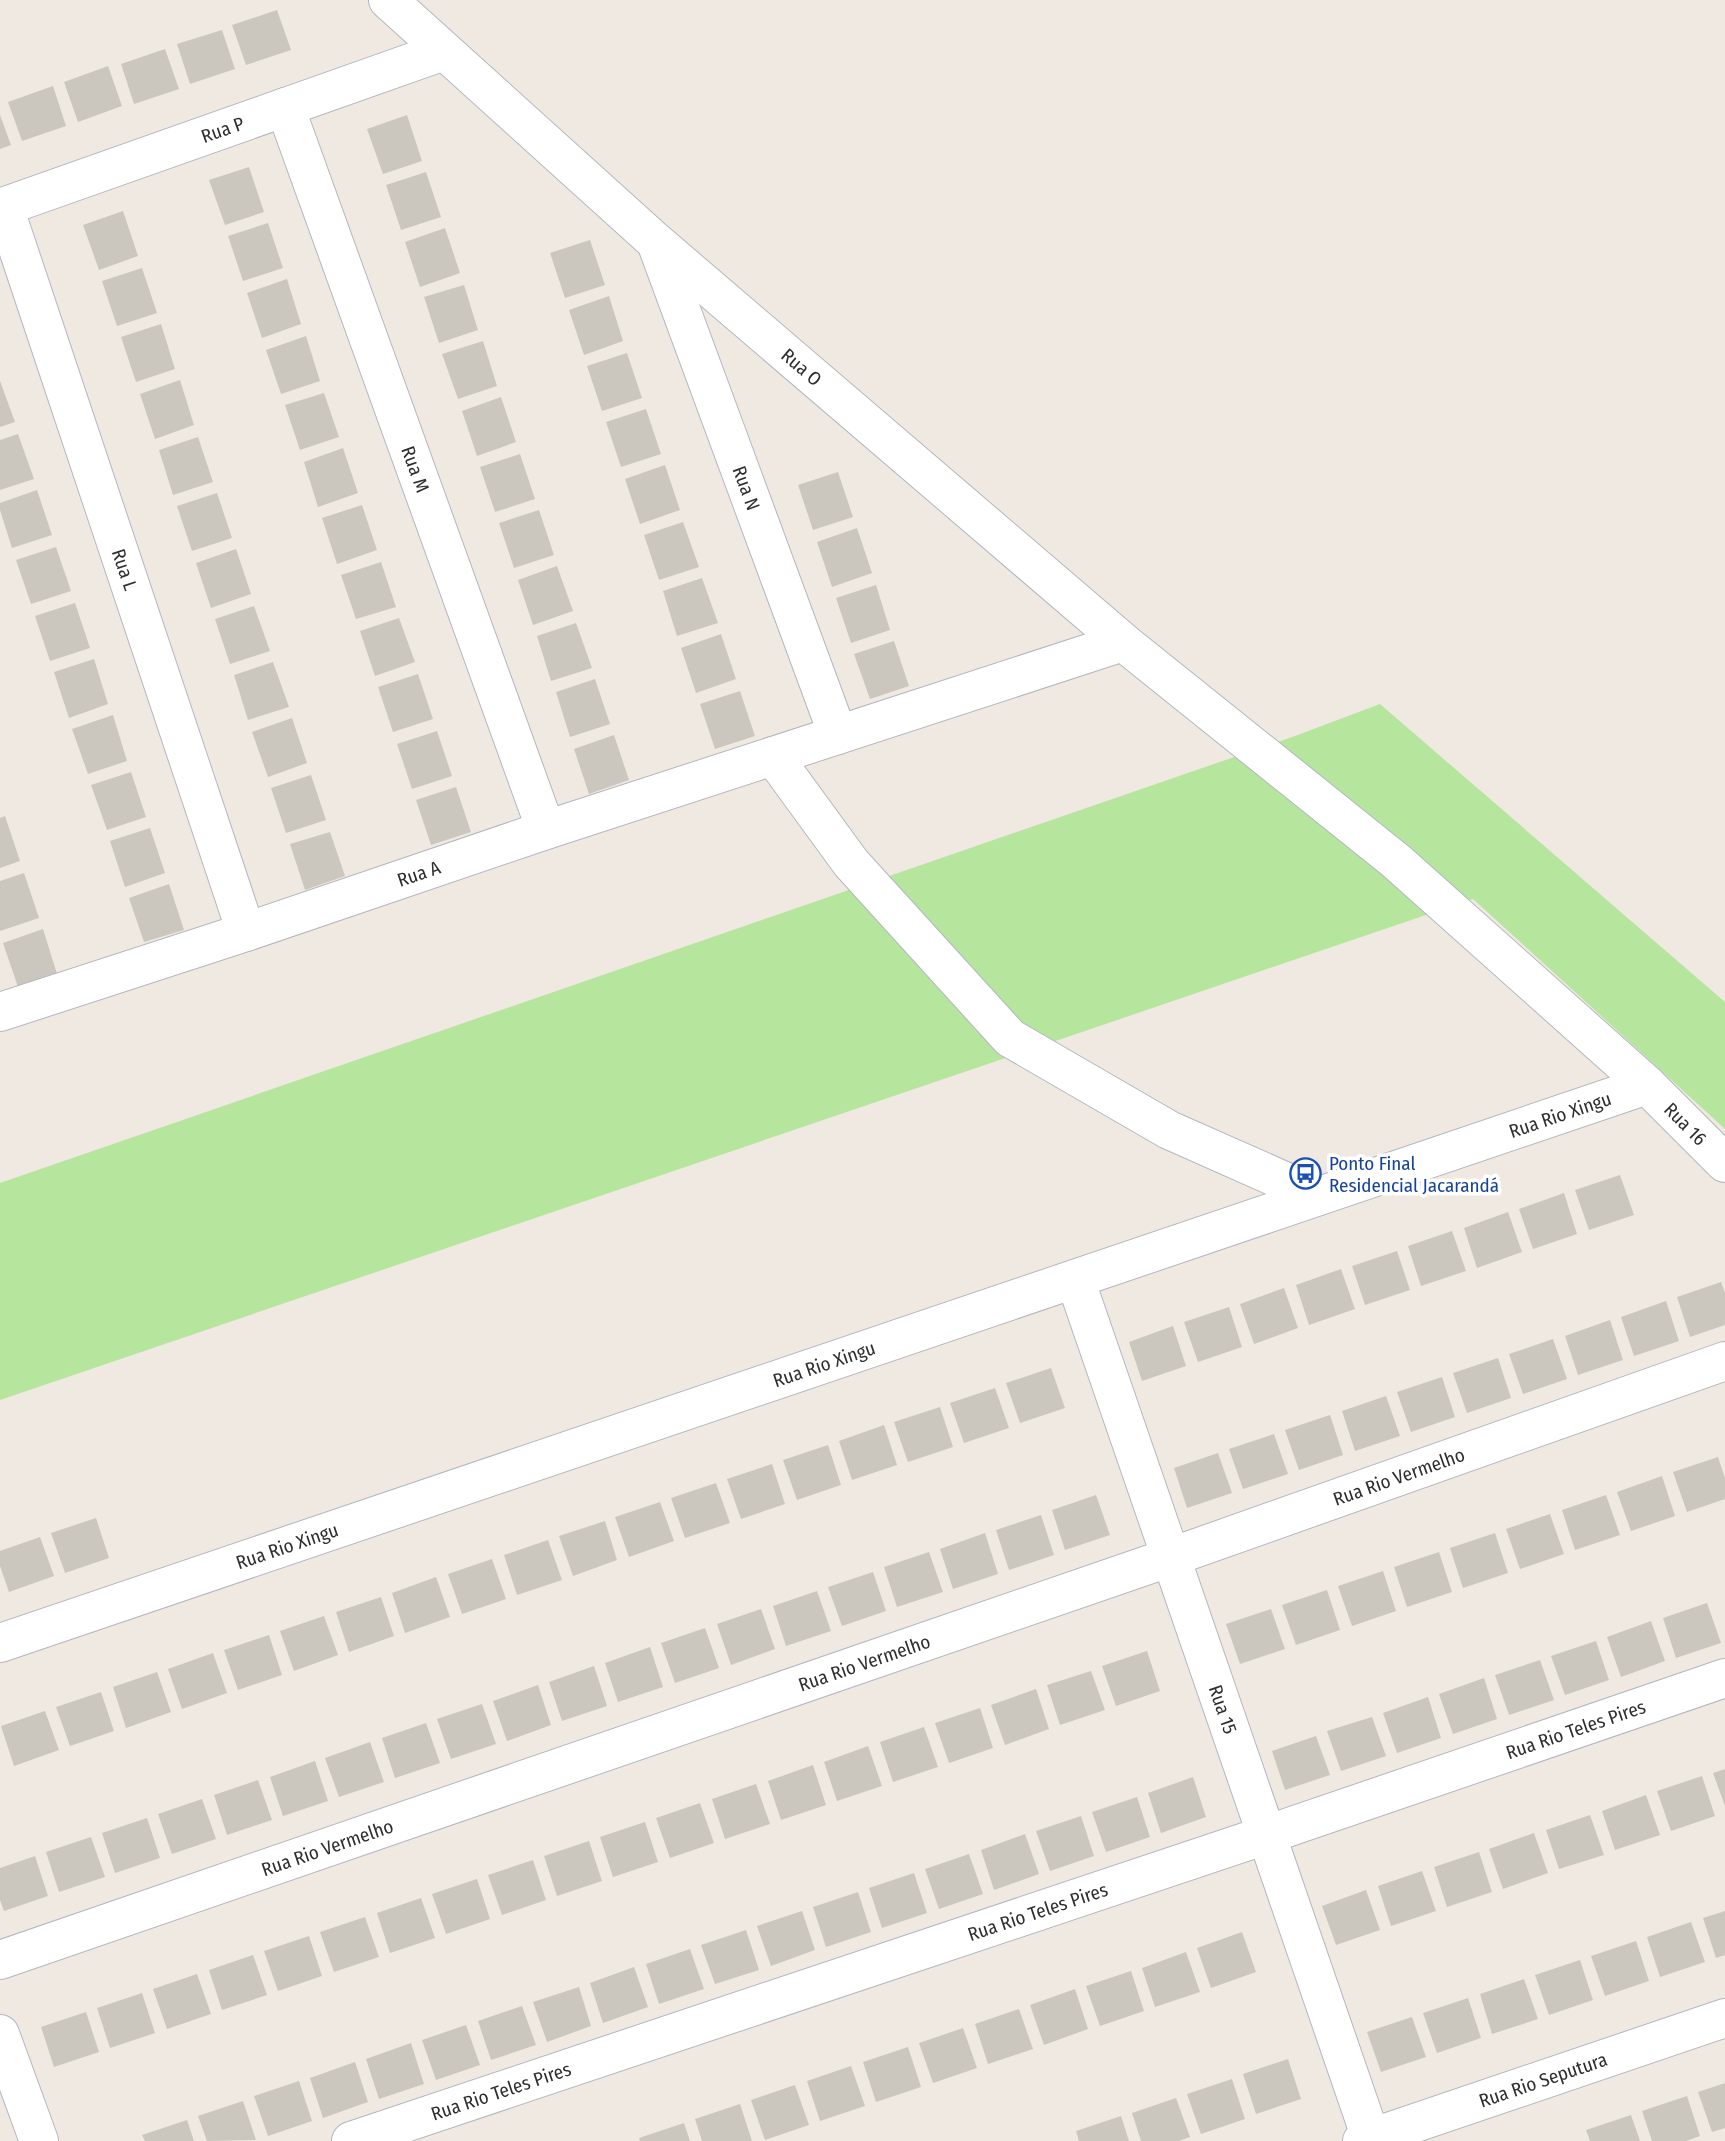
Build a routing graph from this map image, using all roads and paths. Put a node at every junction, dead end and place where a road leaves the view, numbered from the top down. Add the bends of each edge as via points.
1 (388, 0) edge
2 (444, 51) junction
3 (285, 107) junction
4 (2, 207) edge
5 (656, 242) junction
6 (1123, 642) junction
7 (1224, 724) joint
8 (838, 735) junction
9 (773, 756) junction
10 (546, 830) junction
11 (246, 932) junction
12 (0, 1012) edge
13 (1647, 1085) junction
14 (1725, 1163) edge
15 (1318, 1196) junction
16 (1075, 1279) junction
17 (1725, 1361) edge
18 (1171, 1557) junction
19 (0, 1643) edge
20 (1725, 1678) edge
21 (1266, 1835) junction
22 (0, 1960) edge
23 (1725, 2018) edge
24 (0, 2034) edge
25 (1368, 2140) edge
26 (39, 2141) edge
27 (351, 2141) edge

1 - 2 street, Rua O
2 - 3 street, Rua P
2 - 5 street, Rua O
3 - 4 street, Rua P
3 - 10 street, Rua M
4 - 11 street, Rua L
5 - 6 street, Rua O
5 - 8 street, Rua N
6 - 7 street, Rua O
6 - 8 street, Rua A
7 - 13 street, Rua 16 via 1396,861
8 - 9 street, Rua A
9 - 10 street, Rua A
9 - 15 street via 851,863 1010,1038 1170,1130
10 - 11 street, Rua A
11 - 12 street, Rua A
13 - 14 street, Rua 16
13 - 15 street, Rua Rio Xingu
15 - 16 street, Rua Rio Xingu
16 - 18 street, Rua 15
16 - 19 street, Rua Rio Xingu
17 - 18 street, Rua Rio Vermelho
18 - 21 street, Rua 15
18 - 22 street, Rua Rio Vermelho
20 - 21 street, Rua Rio Teles Pires
21 - 25 street, Rua 15
21 - 27 street, Rua Rio Teles Pires
23 - 25 street, Rua Rio Seputura
24 - 26 street

